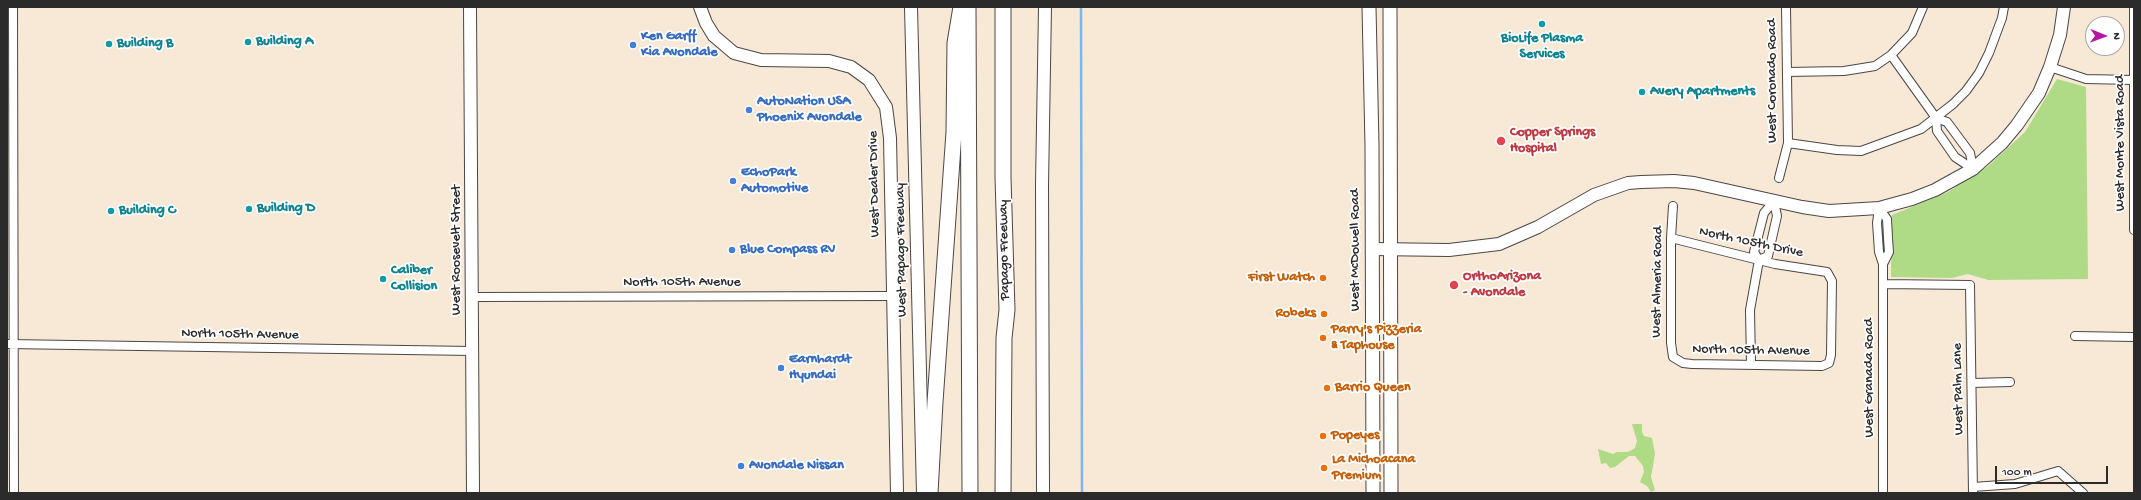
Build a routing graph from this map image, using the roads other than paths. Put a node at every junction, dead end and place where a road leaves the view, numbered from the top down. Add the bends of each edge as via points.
1 (13, 7) edge
2 (470, 7) edge
3 (700, 7) edge
4 (911, 7) edge
5 (960, 7) edge
6 (968, 7) edge
7 (1003, 7) edge
8 (1045, 7) edge
9 (1369, 7) edge
10 (1390, 7) edge
11 (1786, 7) edge
12 (1923, 7) edge
13 (2004, 7) edge
14 (2064, 7) edge
15 (2134, 7) edge
16 (1891, 55) junction
17 (2050, 67) junction
18 (1787, 72) junction
19 (2134, 80) edge
20 (1936, 118) junction
21 (1959, 137) junction
22 (1788, 143) junction
23 (1948, 146) junction
24 (1973, 169) junction
25 (1780, 178) dead end
26 (1774, 201) junction
27 (1673, 206) dead end
28 (1879, 208) junction
29 (2134, 230) edge
30 (1759, 233) junction
31 (1773, 236) junction
32 (1671, 238) junction
33 (1372, 249) junction
34 (1391, 250) junction
35 (1759, 260) junction
36 (1883, 284) junction
37 (893, 296) junction
38 (472, 297) junction
39 (2075, 336) dead end
40 (2134, 337) edge
41 (10, 344) edge
42 (472, 351) junction
43 (1673, 357) joint
44 (1829, 363) joint
45 (1751, 364) junction
46 (2010, 382) dead end
47 (1972, 383) junction
48 (1973, 490) edge
49 (14, 493) edge
50 (473, 493) edge
51 (897, 493) edge
52 (923, 493) edge
53 (930, 493) edge
54 (970, 493) edge
55 (1003, 493) edge
56 (1043, 493) edge
57 (1373, 493) edge
58 (1391, 493) edge
59 (1884, 493) edge
60 (2083, 493) edge

1 - 41 street
2 - 38 street, West Roosevelt Street
3 - 37 street, West Dealer Drive via 709,30 734,54 761,60 829,61 851,67 876,88 886,107 889,124
4 - 52 street, West Papago Freeway
5 - 53 highway via 955,43 954,132
6 - 54 highway
7 - 55 highway, Papago Freeway via 1003,169 1007,310 1004,338
8 - 56 street via 1042,208
9 - 33 main road, West McDowell Road
10 - 34 main road
11 - 18 street, West Coronado Road
12 - 16 street via 1912,33
13 - 20 street via 1989,53 1979,73 1966,91
14 - 17 street via 2060,35
15 - 19 street, West Monte Vista Road
16 - 18 street via 1875,66 1844,72
16 - 20 street
17 - 19 street via 2094,80
17 - 24 street via 2039,93 2023,117 2002,143
18 - 22 street, West Coronado Road
19 - 29 street, West Monte Vista Road
20 - 21 street via 1947,122
20 - 22 street via 1921,129 1861,151
20 - 23 street via 1937,130
21 - 23 street
21 - 24 street via 1970,153
22 - 25 street, West Coronado Road
23 - 24 street via 1958,160
24 - 28 street via 1925,194
26 - 28 street via 1829,211
26 - 30 street via 1764,213
26 - 31 street via 1777,216
26 - 34 street via 1674,180 1628,183 1594,195 1538,228 1499,244 1450,250
27 - 32 street, West Almeria Road
28 - 36 street, West Granada Road via 1878,252 1884,264
30 - 31 street
30 - 35 street via 1754,252
31 - 35 street via 1768,256
32 - 35 street, North 105th Drive
32 - 43 street, West Almeria Road
33 - 34 street
33 - 57 main road, West McDowell Road
34 - 58 main road
35 - 44 street, North 105th Drive via 1827,272 1832,281 1832,355
35 - 45 street via 1750,310
36 - 47 street, West Palm Lane via 1970,285
36 - 59 street, West Granada Road
37 - 38 street, North 105th Avenue
37 - 51 street, West Dealer Drive
38 - 42 street, West Roosevelt Street
39 - 40 street
41 - 42 street, North 105th Avenue
41 - 49 street
42 - 50 street, West Roosevelt Street
43 - 45 street, North 105th Avenue via 1683,363 1692,364
44 - 45 street, North 105th Avenue via 1822,366
46 - 47 street
47 - 48 street, West Palm Lane
48 - 60 street via 2015,484 2058,471

